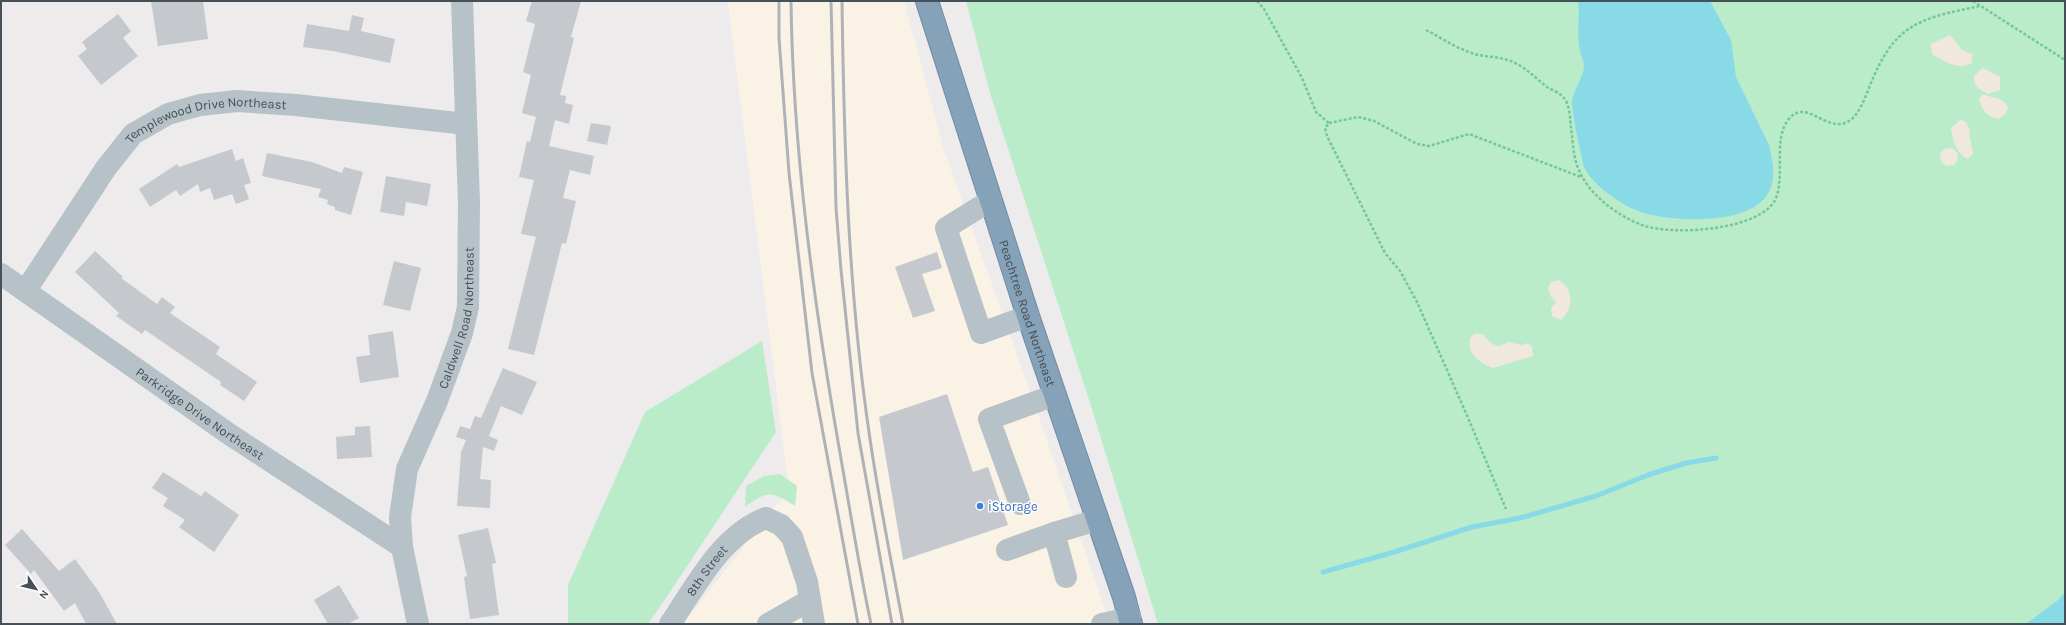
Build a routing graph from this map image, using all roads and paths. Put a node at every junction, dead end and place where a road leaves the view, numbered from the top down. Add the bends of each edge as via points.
1 (462, 1) edge
2 (927, 1) edge
3 (1258, 1) edge
4 (1973, 1) edge
5 (1980, 6) junction
6 (1426, 30) dead end
7 (2065, 60) edge
8 (1329, 123) junction
9 (466, 124) junction
10 (1582, 177) junction
11 (991, 200) junction
12 (1, 274) edge
13 (26, 290) junction
14 (1028, 316) junction
15 (1055, 394) junction
16 (1020, 504) dead end
17 (1506, 509) dead end
18 (1097, 520) junction
19 (1054, 533) junction
20 (402, 547) junction
21 (1007, 550) dead end
22 (1066, 577) dead end
23 (810, 600) junction
24 (1130, 621) edge
25 (418, 624) edge
26 (670, 624) edge
27 (768, 624) edge
28 (814, 624) edge
29 (1102, 624) edge

1 - 9 street, Caldwell Road Northeast
2 - 11 highway, Peachtree Road Northeast
3 - 8 path via 1302,78 1316,112
4 - 5 path
5 - 7 path
5 - 10 path via 1934,16 1913,24 1899,35 1886,50 1864,102 1851,120 1842,124 1831,124 1804,111 1796,113 1788,120 1782,132 1776,199 1756,216 1719,228 1690,232 1642,225 1615,211 1597,196
6 - 10 path via 1468,52 1518,63 1564,98 1570,115 1577,166
8 - 10 path via 1358,117 1374,121 1417,144 1428,146 1469,134
8 - 17 path via 1325,128 1327,136 1385,253 1400,271 1417,302
9 - 13 street, Templewood Drive Northeast via 237,101 200,105 168,114 133,134 106,168
9 - 20 street, Caldwell Road Northeast via 469,204 468,307 462,333 437,401 407,469 400,518
11 - 14 highway, Peachtree Road Northeast
11 - 14 street via 946,228 981,333
12 - 13 street, Parkridge Drive Northeast
13 - 20 street, Parkridge Drive Northeast via 223,429
14 - 15 highway, Peachtree Road Northeast
15 - 16 street via 989,419
15 - 18 highway, Peachtree Road Northeast
18 - 19 street
18 - 24 highway, Peachtree Road Northeast
19 - 21 street
19 - 22 street
20 - 25 street, Caldwell Road Northeast
23 - 26 street, 8th Street via 807,582 792,537 781,525 766,518 751,524 727,544
23 - 27 street
23 - 28 street
24 - 29 street

